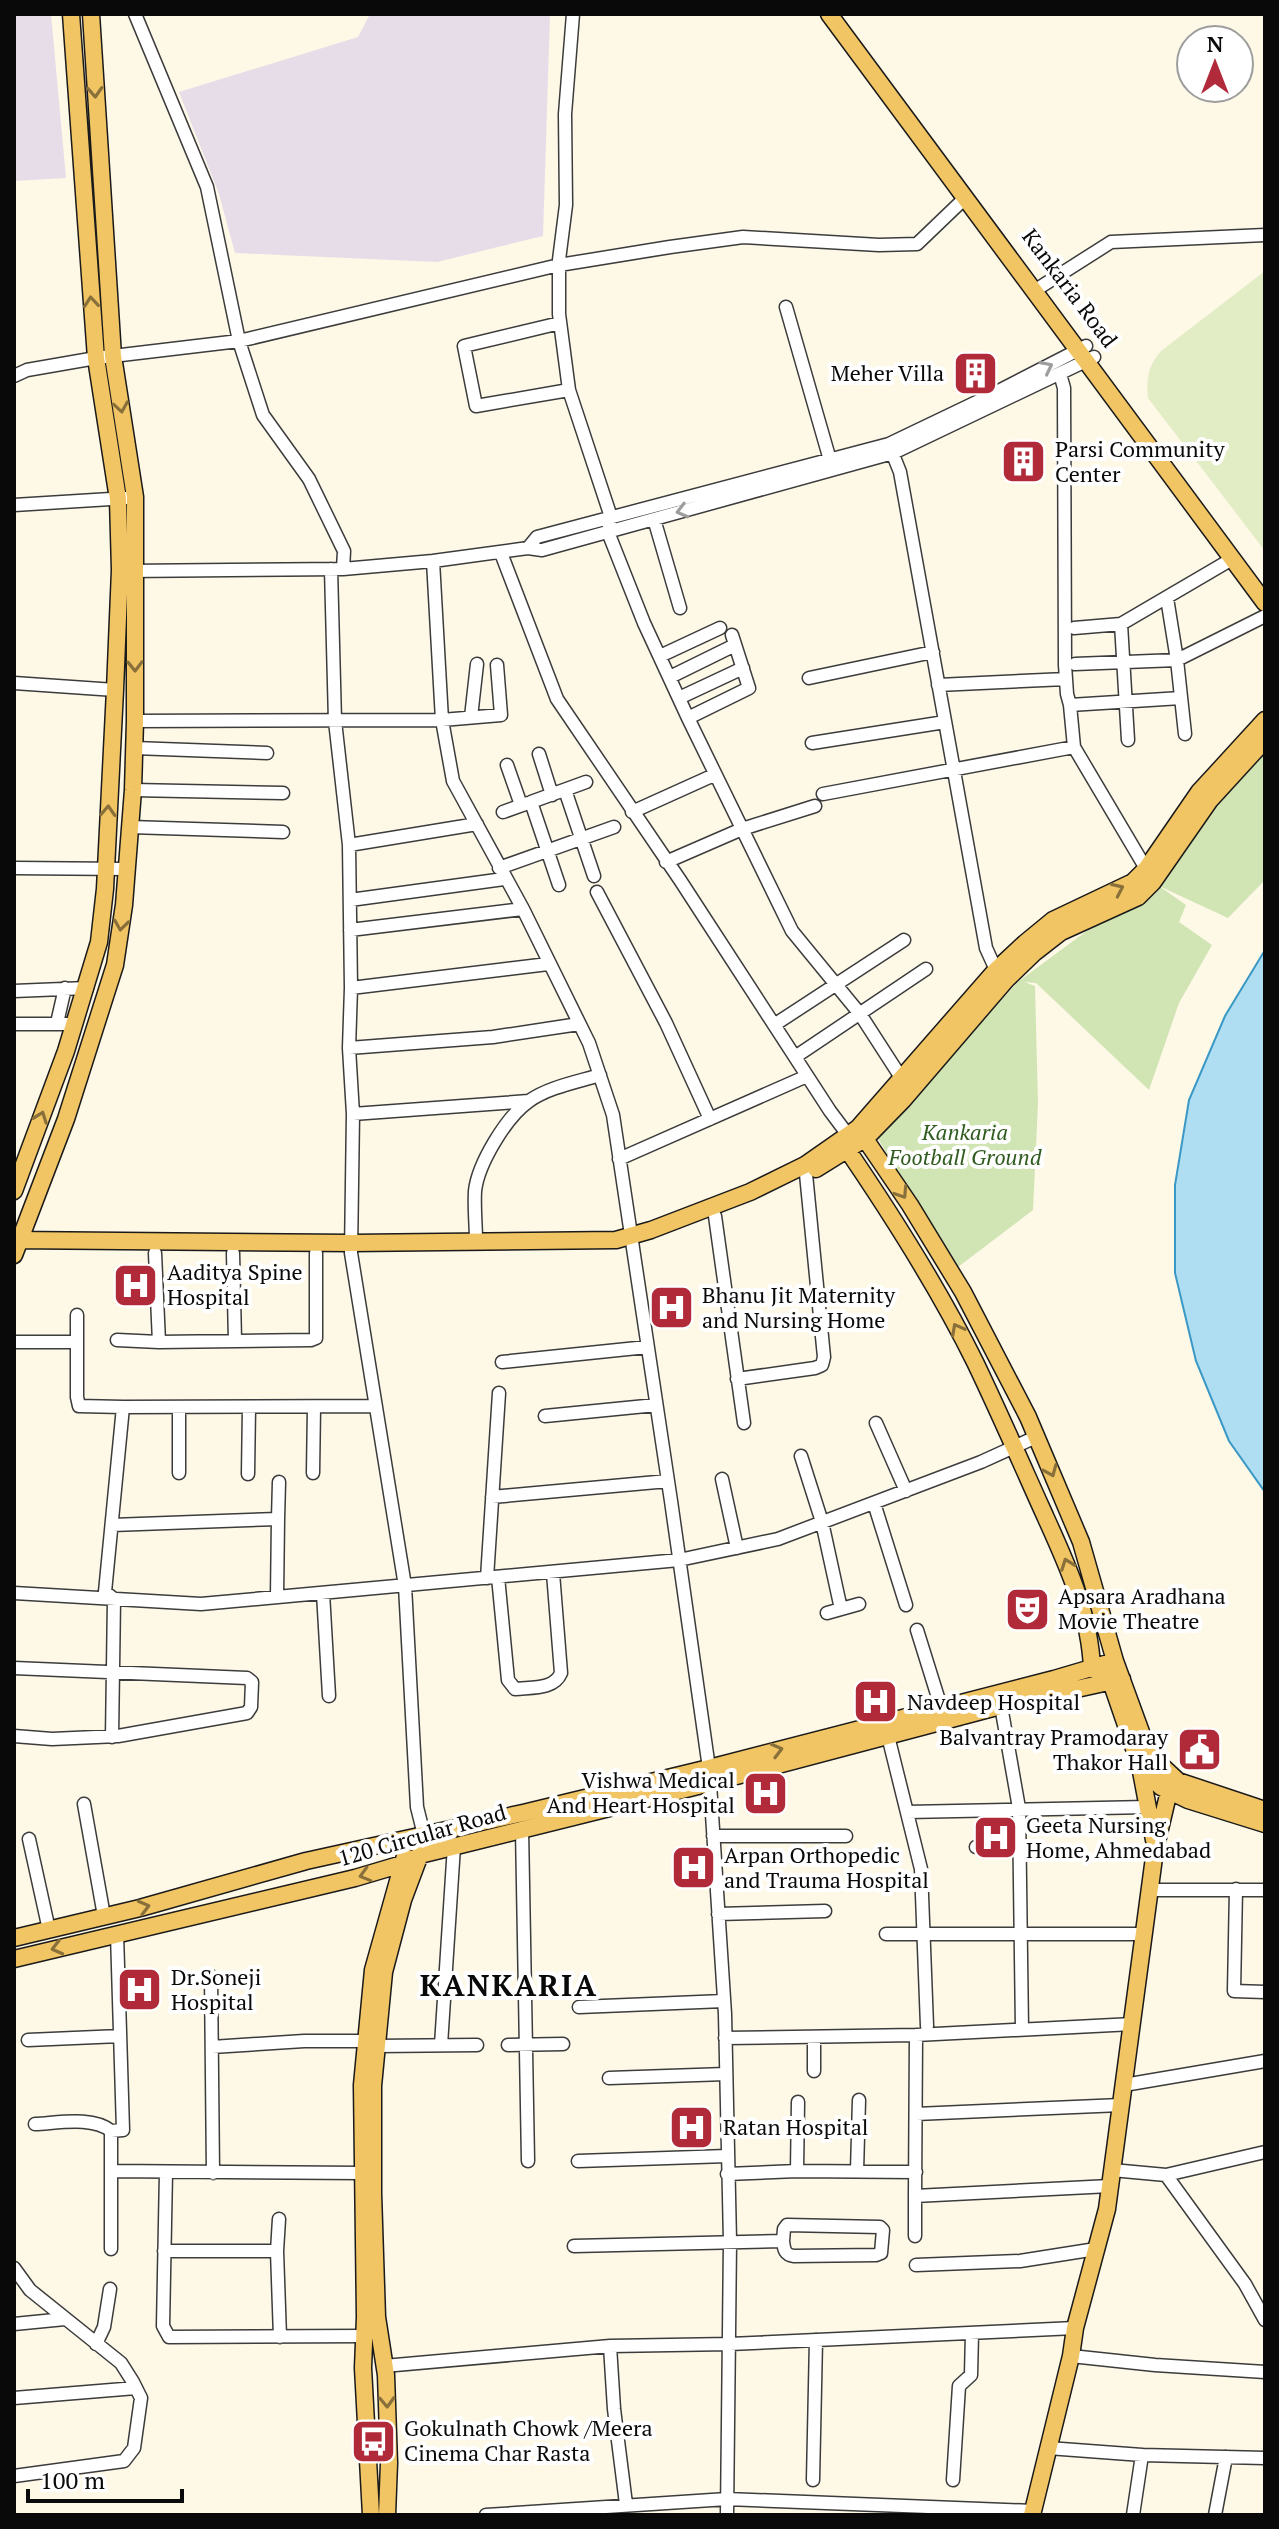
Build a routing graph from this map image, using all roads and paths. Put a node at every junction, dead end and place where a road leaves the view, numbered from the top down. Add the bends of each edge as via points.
1 (71, 14) edge
2 (91, 14) edge
3 (135, 14) edge
4 (573, 14) edge
5 (829, 14) edge
6 (840, 14) edge
7 (965, 198) junction
8 (1265, 235) edge
9 (559, 265) junction
10 (1038, 288) junction
11 (786, 307) dead end
12 (560, 323) junction
13 (239, 341) junction
14 (1085, 354) junction
15 (113, 356) junction
16 (96, 358) junction
17 (1060, 374) junction
18 (14, 376) edge
19 (569, 390) junction
20 (891, 448) junction
21 (830, 460) junction
22 (126, 498) junction
23 (14, 505) edge
24 (611, 517) junction
25 (654, 519) junction
26 (608, 532) junction
27 (528, 548) junction
28 (501, 553) junction
29 (1232, 559) junction
30 (433, 561) junction
31 (337, 569) junction
32 (127, 571) junction
33 (1265, 588) edge
34 (1167, 598) junction
35 (1265, 603) edge
36 (680, 608) dead end
37 (1265, 616) edge
38 (1121, 624) junction
39 (1074, 628) dead end
40 (729, 636) junction
41 (933, 652) junction
42 (660, 656) junction
43 (1177, 660) junction
44 (1123, 662) junction
45 (477, 664) dead end
46 (1075, 664) dead end
47 (497, 665) dead end
48 (743, 668) junction
49 (670, 677) junction
50 (809, 678) dead end
51 (1066, 679) junction
52 (14, 683) edge
53 (938, 685) junction
54 (115, 690) junction
55 (679, 698) junction
56 (1181, 698) junction
57 (1126, 701) junction
58 (1070, 705) junction
59 (471, 717) junction
60 (688, 718) junction
61 (442, 720) junction
62 (1265, 720) edge
63 (135, 721) junction
64 (335, 721) junction
65 (945, 722) junction
66 (1185, 734) dead end
67 (1128, 740) dead end
68 (1265, 740) edge
69 (812, 743) dead end
70 (1074, 747) junction
71 (134, 748) junction
72 (267, 753) dead end
73 (539, 754) dead end
74 (507, 765) dead end
75 (955, 770) junction
76 (714, 775) junction
77 (586, 782) dead end
78 (133, 790) junction
79 (283, 793) dead end
80 (559, 793) junction
81 (526, 804) junction
82 (503, 812) dead end
83 (632, 812) junction
84 (477, 824) junction
85 (130, 827) junction
86 (614, 827) dead end
87 (742, 829) junction
88 (283, 832) dead end
89 (582, 839) junction
90 (349, 845) junction
91 (546, 851) junction
92 (666, 862) junction
93 (14, 868) edge
94 (105, 868) junction
95 (127, 869) junction
96 (502, 874) junction
97 (594, 876) dead end
98 (1150, 876) junction
99 (559, 885) dead end
100 (597, 892) dead end
101 (350, 900) junction
102 (523, 909) junction
103 (350, 930) junction
104 (904, 940) dead end
105 (548, 964) junction
106 (926, 969) dead end
107 (1001, 975) junction
108 (835, 985) junction
109 (65, 988) junction
110 (87, 988) junction
111 (351, 988) junction
112 (14, 991) edge
113 (860, 1014) junction
114 (57, 1023) junction
115 (14, 1024) edge
116 (75, 1024) junction
117 (579, 1024) junction
118 (774, 1025) junction
119 (349, 1048) junction
120 (795, 1057) junction
121 (600, 1075) junction
122 (807, 1076) junction
123 (902, 1079) junction
124 (529, 1101) junction
125 (353, 1114) junction
126 (710, 1119) junction
127 (852, 1139) junction
128 (619, 1159) junction
129 (806, 1174) junction
130 (14, 1191) edge
131 (715, 1216) junction
132 (631, 1241) junction
133 (476, 1242) junction
134 (15, 1248) edge
135 (352, 1248) junction
136 (155, 1253) junction
137 (233, 1253) junction
138 (316, 1253) junction
139 (77, 1315) dead end
140 (117, 1340) dead end
141 (235, 1341) junction
142 (14, 1342) edge
143 (77, 1342) junction
144 (159, 1342) junction
145 (647, 1347) junction
146 (502, 1362) dead end
147 (737, 1379) junction
148 (499, 1393) dead end
149 (656, 1405) junction
150 (376, 1406) junction
151 (123, 1407) junction
152 (179, 1407) junction
153 (249, 1407) junction
154 (314, 1407) junction
155 (545, 1416) dead end
156 (744, 1423) dead end
157 (876, 1423) dead end
158 (1036, 1437) junction
159 (1015, 1448) junction
160 (801, 1456) dead end
161 (179, 1473) dead end
162 (313, 1473) dead end
163 (248, 1474) dead end
164 (722, 1479) dead end
165 (668, 1481) junction
166 (279, 1482) dead end
167 (906, 1491) junction
168 (492, 1497) junction
169 (874, 1503) junction
170 (278, 1519) junction
171 (822, 1522) junction
172 (112, 1525) junction
173 (737, 1548) junction
174 (679, 1560) junction
175 (553, 1573) junction
176 (493, 1578) junction
177 (405, 1586) junction
178 (14, 1593) edge
179 (323, 1593) junction
180 (277, 1597) junction
181 (114, 1599) junction
182 (859, 1604) dead end
183 (906, 1605) dead end
184 (841, 1609) junction
185 (827, 1613) dead end
186 (917, 1630) dead end
187 (1115, 1661) junction
188 (14, 1668) edge
189 (1092, 1669) junction
190 (113, 1673) junction
191 (1116, 1681) junction
192 (329, 1696) dead end
193 (1001, 1706) junction
194 (941, 1707) junction
195 (14, 1736) edge
196 (888, 1736) junction
197 (112, 1737) junction
198 (1140, 1766) junction
199 (709, 1776) junction
200 (1173, 1786) junction
201 (84, 1804) dead end
202 (1147, 1807) junction
203 (1019, 1808) junction
204 (1265, 1810) edge
205 (907, 1812) junction
206 (1265, 1824) edge
207 (522, 1829) junction
208 (713, 1836) junction
209 (846, 1836) dead end
210 (416, 1837) junction
211 (29, 1839) dead end
212 (454, 1846) junction
213 (1020, 1846) junction
214 (976, 1847) dead end
215 (1155, 1850) junction
216 (420, 1855) junction
217 (404, 1863) junction
218 (1236, 1889) junction
219 (1150, 1890) junction
220 (1265, 1890) edge
221 (825, 1911) dead end
222 (718, 1914) junction
223 (104, 1916) junction
224 (49, 1930) junction
225 (117, 1934) junction
226 (886, 1934) dead end
227 (1144, 1934) junction
228 (922, 1936) junction
229 (1020, 1936) junction
230 (14, 1938) edge
231 (14, 1959) edge
232 (211, 1976) dead end
233 (1265, 1992) edge
234 (724, 2001) junction
235 (579, 2007) dead end
236 (1133, 2024) junction
237 (927, 2026) dead end
238 (1022, 2030) junction
239 (916, 2035) junction
240 (120, 2036) junction
241 (814, 2037) junction
242 (725, 2038) junction
243 (28, 2040) dead end
244 (371, 2044) junction
245 (563, 2044) dead end
246 (441, 2045) junction
247 (477, 2045) dead end
248 (508, 2045) dead end
249 (526, 2045) junction
250 (212, 2047) junction
251 (1265, 2061) edge
252 (814, 2071) dead end
253 (726, 2074) junction
254 (609, 2078) dead end
255 (1124, 2085) junction
256 (859, 2100) dead end
257 (798, 2102) dead end
258 (1121, 2105) junction
259 (916, 2114) junction
260 (35, 2124) dead end
261 (111, 2131) junction
262 (1265, 2152) edge
263 (727, 2156) junction
264 (528, 2161) dead end
265 (578, 2161) dead end
266 (111, 2171) junction
267 (797, 2171) junction
268 (857, 2171) junction
269 (166, 2172) junction
270 (916, 2172) junction
271 (213, 2173) junction
272 (362, 2173) junction
273 (727, 2174) junction
274 (1166, 2175) junction
275 (1111, 2178) junction
276 (915, 2196) junction
277 (279, 2219) dead end
278 (915, 2236) dead end
279 (730, 2241) junction
280 (783, 2241) junction
281 (574, 2246) dead end
282 (111, 2249) dead end
283 (1096, 2249) junction
284 (164, 2251) junction
285 (277, 2251) junction
286 (916, 2265) dead end
287 (14, 2268) edge
288 (110, 2289) dead end
289 (1259, 2296) edge
290 (65, 2319) junction
291 (1265, 2320) edge
292 (14, 2324) edge
293 (1075, 2328) junction
294 (972, 2333) junction
295 (365, 2336) junction
296 (280, 2337) junction
297 (816, 2340) junction
298 (96, 2344) junction
299 (730, 2344) junction
300 (610, 2346) junction
301 (1071, 2356) junction
302 (384, 2366) junction
303 (1265, 2372) edge
304 (136, 2388) junction
305 (14, 2398) edge
306 (1048, 2448) junction
307 (1142, 2455) junction
308 (1226, 2457) junction
309 (1265, 2458) edge
310 (14, 2476) edge
311 (813, 2480) dead end
312 (953, 2480) dead end
313 (727, 2499) junction
314 (626, 2504) junction
315 (1033, 2513) edge
316 (371, 2515) edge
317 (387, 2515) edge
318 (486, 2515) edge
319 (727, 2515) edge
320 (1133, 2515) edge
321 (1215, 2515) edge

16 -> 1 main road
2 -> 15 main road
3 - 13 street via 207,187
4 - 9 street
5 - 7 main road
6 - 10 main road, Kankaria Road
7 - 9 street via 917,244 743,237
7 - 10 main road
8 - 10 street via 1111,242
9 - 12 street
9 - 13 street
10 - 14 main road
11 - 21 street
12 - 19 street
12 - 19 street via 464,346 476,406
13 - 15 street
13 - 31 street via 263,415 309,479 344,551
14 - 17 street
20 -> 14 street
14 - 29 main road
14 - 33 main road, Kankaria Road
15 - 16 street
15 -> 22 main road
16 - 18 street
16 - 22 main road
17 - 20 street
17 - 51 street
19 - 24 street
20 - 21 street
20 -> 25 street
20 - 41 street
21 - 24 street
22 - 23 street
22 - 32 main road
24 - 26 street
24 - 27 street via 537,537
25 - 26 street
25 - 36 street
26 - 27 street via 542,550
26 - 42 street
27 - 28 street
28 - 30 street
28 - 83 street via 557,699
29 - 34 street
29 - 35 main road
30 - 31 street
30 - 61 street
31 - 32 street
31 - 64 street
32 - 54 main road
32 -> 63 main road
34 - 38 street
34 - 43 street
37 - 43 street
38 - 39 street
38 - 44 street
40 - 42 street
40 - 48 street
40 - 49 street
41 - 50 street
41 - 53 street
42 - 49 street
43 - 44 street
43 - 56 street
44 - 46 street
44 - 57 street
45 - 59 street
47 - 59 street via 501,715
48 - 55 street
48 - 60 street via 749,688
49 - 55 street
51 - 53 street
51 - 58 street
52 - 54 street
53 - 65 street
94 -> 54 main road
55 - 60 street
56 - 57 street
56 - 66 street
57 - 58 street
57 - 67 street
58 - 70 street
59 - 61 street
60 - 76 street
61 - 64 street
61 - 84 street via 453,781
62 - 98 main road via 1199,792
63 - 64 street
63 - 71 main road
64 - 90 street
65 - 69 street
65 - 75 street
68 - 98 main road
70 - 75 street
70 - 98 street
71 - 72 street
71 - 78 main road
73 - 80 street
74 - 81 street
75 - 87 street via 819,800
75 - 107 street via 986,948
76 - 83 street
76 - 87 street
77 - 80 street
78 - 79 street
78 - 85 main road
80 - 81 street
80 - 89 street
81 - 82 street
81 - 91 street
83 - 92 street
84 - 90 street
84 - 96 street
85 - 88 street
85 - 95 main road
86 - 89 street
87 - 92 street
87 - 108 street via 792,931
89 - 91 street
89 - 97 street
90 - 101 street
91 - 96 street
91 - 99 street
92 - 118 street
93 - 94 street
94 - 95 street
94 - 110 main road via 99,942
95 -> 134 main road via 111,979 66,1119
96 - 101 street
96 - 102 street
98 - 107 main road via 1138,897 1061,932
100 - 126 street
101 - 103 street
102 - 103 street
102 - 105 street
103 - 111 street
104 - 108 street
105 - 111 street
105 - 117 street
106 - 113 street
107 - 123 main road
107 - 127 main road via 903,1100
108 - 113 street
108 - 118 street
109 - 110 street
109 - 112 street
109 - 114 street
110 - 116 main road
111 - 119 street
113 - 120 street
113 - 123 street
114 - 115 street
114 - 116 street
130 -> 116 main road
117 - 119 street via 493,1037
117 - 121 street
118 - 120 street
119 - 125 street
120 - 122 street
121 - 124 street
121 - 128 street
122 - 126 street
122 - 127 street
123 - 127 main road
124 - 125 street
124 - 133 street via 510,1121 479,1174
125 - 135 street
126 - 128 street
127 - 129 main road
127 - 132 main road via 750,1192
127 -> 158 main road via 963,1292
159 -> 127 main road via 974,1361
128 - 132 street
129 - 131 main road
129 - 147 street via 822,1365
131 - 132 main road via 654,1239
131 - 147 street
132 - 133 main road
132 - 135 main road via 617,1249
132 - 145 street
133 - 135 main road
134 - 135 main road
134 - 136 main road
135 - 138 main road
135 - 150 street
136 - 137 main road
136 - 144 street
137 - 138 main road
137 - 141 street
138 - 141 street via 316,1338
139 - 143 street
140 - 144 street
141 - 144 street
142 - 143 street
143 - 151 street via 79,1406
145 - 146 street
145 - 149 street
147 - 156 street
148 - 168 street
149 - 155 street
149 - 165 street
150 - 154 street
150 - 177 street
151 - 152 street
151 - 172 street
152 - 153 street
152 - 161 street
153 - 154 street
153 - 163 street
154 - 162 street
157 - 167 street
158 - 159 street
158 -> 187 main road via 1081,1542
159 - 167 street
189 -> 159 main road via 1091,1642 1064,1557
160 - 171 street
164 - 173 street
165 - 168 street
165 - 174 street
166 - 170 street
167 - 169 street
168 - 176 street
169 - 171 street
169 - 183 street
170 - 172 street
170 - 180 street
171 - 173 street
171 - 184 street
172 - 181 street via 105,1592
173 - 174 street
174 - 175 street
174 - 199 street
175 - 176 street
175 - 176 street via 561,1673 552,1685 515,1689 508,1680
176 - 177 street
177 - 179 street
177 - 210 street
178 - 181 street
179 - 180 street
179 - 192 street
180 - 181 street via 201,1604
181 - 190 street
182 - 184 street
184 - 185 street
186 - 194 street
187 - 189 main road, 120 Circular Road
187 - 191 main road
188 - 190 street
189 - 191 main road
189 - 194 main road, 120 Circular Road
190 - 197 street
190 - 197 street via 252,1682 247,1713
191 - 193 main road, 120 Circular Road
191 - 198 main road
191 - 200 main road via 1149,1754
193 - 196 main road, 120 Circular Road
193 - 203 street
199 -> 194 main road, 120 Circular Road
195 - 197 street
196 - 199 main road, 120 Circular Road
196 - 205 street
198 - 200 main road
198 - 202 main road
199 - 207 main road, 120 Circular Road
199 - 208 street
199 - 210 main road, 120 Circular Road
200 - 204 main road
200 - 206 main road
200 - 215 main road
201 - 223 street
202 - 203 street
202 - 215 main road
203 - 205 street
203 - 213 street
205 - 228 street via 921,1869
207 - 212 main road, 120 Circular Road
207 - 249 street
208 - 209 street
208 - 222 street
210 - 216 main road
210 - 217 main road
223 -> 210 main road, 120 Circular Road
211 - 224 street
212 - 216 main road, 120 Circular Road
212 - 246 street
213 - 214 street
213 - 229 street
215 - 219 main road
216 - 217 main road, 120 Circular Road
216 - 244 main road via 384,1972
217 -> 225 main road, 120 Circular Road
217 - 244 main road via 373,1970
218 - 219 street
218 - 220 street
218 - 233 street via 1234,1991
219 - 227 main road
221 - 222 street
222 - 234 street
223 - 224 main road, 120 Circular Road
224 - 230 main road, 120 Circular Road
225 -> 231 main road, 120 Circular Road
225 - 240 street
226 - 228 street
227 - 229 street
227 - 236 main road
228 - 229 street
228 - 237 street
229 - 238 street
232 - 250 street
234 - 235 street
234 - 242 street
236 - 238 street
236 - 255 main road
238 - 239 street
239 - 241 street
239 - 259 street
240 - 243 street
240 - 261 street via 123,2130
241 - 242 street
241 - 252 street
242 - 253 street
244 - 246 street
244 - 250 street via 304,2041
244 - 272 main road via 362,2085
244 - 302 main road via 377,2317
245 - 249 street
246 - 247 street
248 - 249 street
249 - 264 street
250 - 271 street
251 - 255 street
253 - 254 street
253 - 263 street
255 - 258 main road
256 - 268 street
257 - 267 street
258 - 259 street
258 - 275 main road
259 - 270 street
260 - 261 street via 103,2124
261 - 266 street
262 - 274 street
263 - 265 street
263 - 273 street
266 - 269 street
266 - 282 street
267 - 268 street
267 - 273 street
268 - 270 street
269 - 271 street
269 - 284 street
270 - 276 street
271 - 272 street
272 - 295 main road
273 - 279 street
274 - 275 street
274 - 289 street
275 - 276 street
275 - 283 main road
276 - 278 street
277 - 285 street
279 - 280 street
279 - 281 street
279 - 299 street
280 - 280 street via 784,2251 794,2256 876,2255 881,2253 883,2230 787,2225
283 - 286 street via 1020,2261
283 - 293 main road
284 - 285 street
284 - 296 street via 163,2326 169,2337
285 - 296 street
287 - 290 street via 30,2290
288 - 298 street
289 - 291 street
290 - 292 street
290 - 298 street
293 - 294 street
293 - 301 main road
294 - 297 street
294 - 312 street via 971,2375 959,2386
295 - 296 street
295 - 316 main road
297 - 299 street
297 - 311 street
298 - 304 street via 121,2363
299 - 300 street
299 - 313 street
300 - 302 street
300 - 314 street
301 - 303 street
301 - 306 main road
302 -> 317 main road
304 - 305 street
304 - 310 street via 141,2398 134,2448 124,2461
306 - 307 street
306 - 315 main road
307 - 308 street
307 - 320 street
308 - 309 street
308 - 321 street
313 - 314 street
313 - 315 street
313 - 319 street
314 - 318 street

